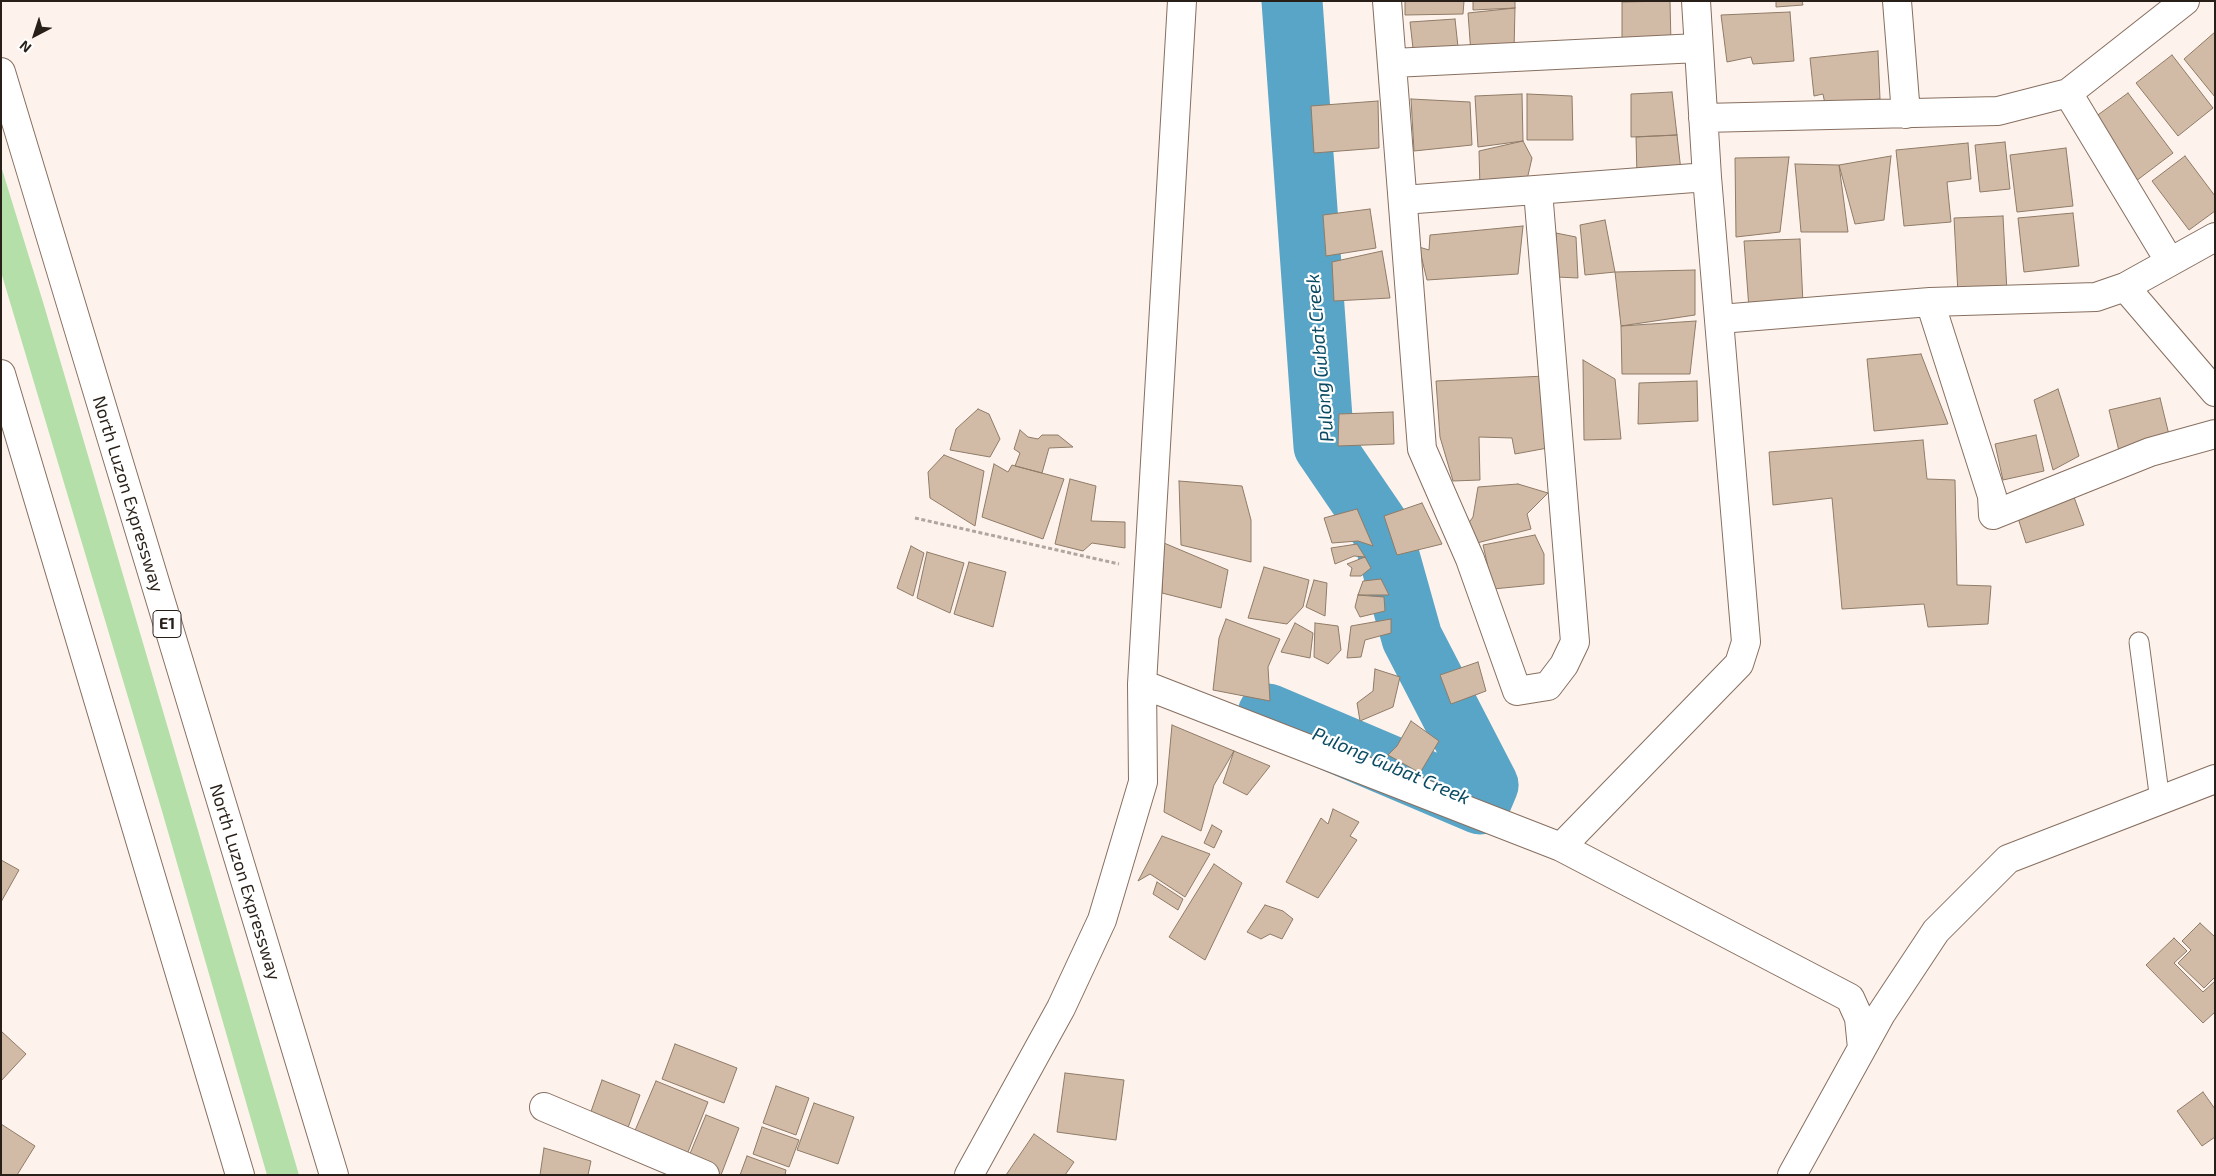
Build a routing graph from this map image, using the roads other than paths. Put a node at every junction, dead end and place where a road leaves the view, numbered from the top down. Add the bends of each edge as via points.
1 (1182, 1) edge
2 (1387, 1) edge
3 (1696, 1) edge
4 (1897, 1) edge
5 (2185, 1) edge
6 (2157, 10) edge
7 (1698, 48) junction
8 (1393, 63) junction
9 (1, 72) edge
10 (2068, 93) junction
11 (1906, 114) junction
12 (1703, 118) junction
13 (1707, 177) junction
14 (1538, 191) junction
15 (1403, 200) junction
16 (2215, 237) edge
17 (2170, 262) junction
18 (2125, 287) junction
19 (1930, 302) junction
20 (1720, 319) junction
21 (1, 374) edge
22 (2215, 392) edge
23 (2215, 434) edge
24 (2139, 642) dead end
25 (1142, 684) junction
26 (2215, 779) edge
27 (2160, 801) junction
28 (1561, 847) junction
29 (1862, 1048) junction
30 (544, 1108) dead end
31 (693, 1172) edge
32 (240, 1175) edge
33 (334, 1175) edge
34 (969, 1175) edge
35 (1792, 1175) edge

1 - 25 main road
2 - 8 main road
3 - 7 main road
4 - 11 main road
5 - 6 main road
6 - 10 main road
7 - 8 main road
7 - 12 main road
8 - 15 main road
9 - 33 main road, North Luzon Expressway / E1
10 - 11 main road via 1998,111
10 - 17 main road
11 - 12 main road
12 - 13 main road
13 - 14 main road
13 - 20 main road
14 - 15 main road
14 - 15 main road via 1575,642 1564,665 1548,686 1517,691 1470,558 1422,449
16 - 17 main road
17 - 18 main road
18 - 19 main road via 2096,297
18 - 22 main road
19 - 20 main road
19 - 23 main road via 1992,496 1993,515 2150,452
20 - 28 main road via 1746,642 1739,664
21 - 32 main road
24 - 27 lane
25 - 28 main road
25 - 34 main road via 1143,782 1102,920 1061,1008
26 - 27 main road
27 - 29 main road via 2008,859 1936,931
28 - 29 main road via 1850,998 1859,1018
29 - 35 main road
30 - 31 main road

